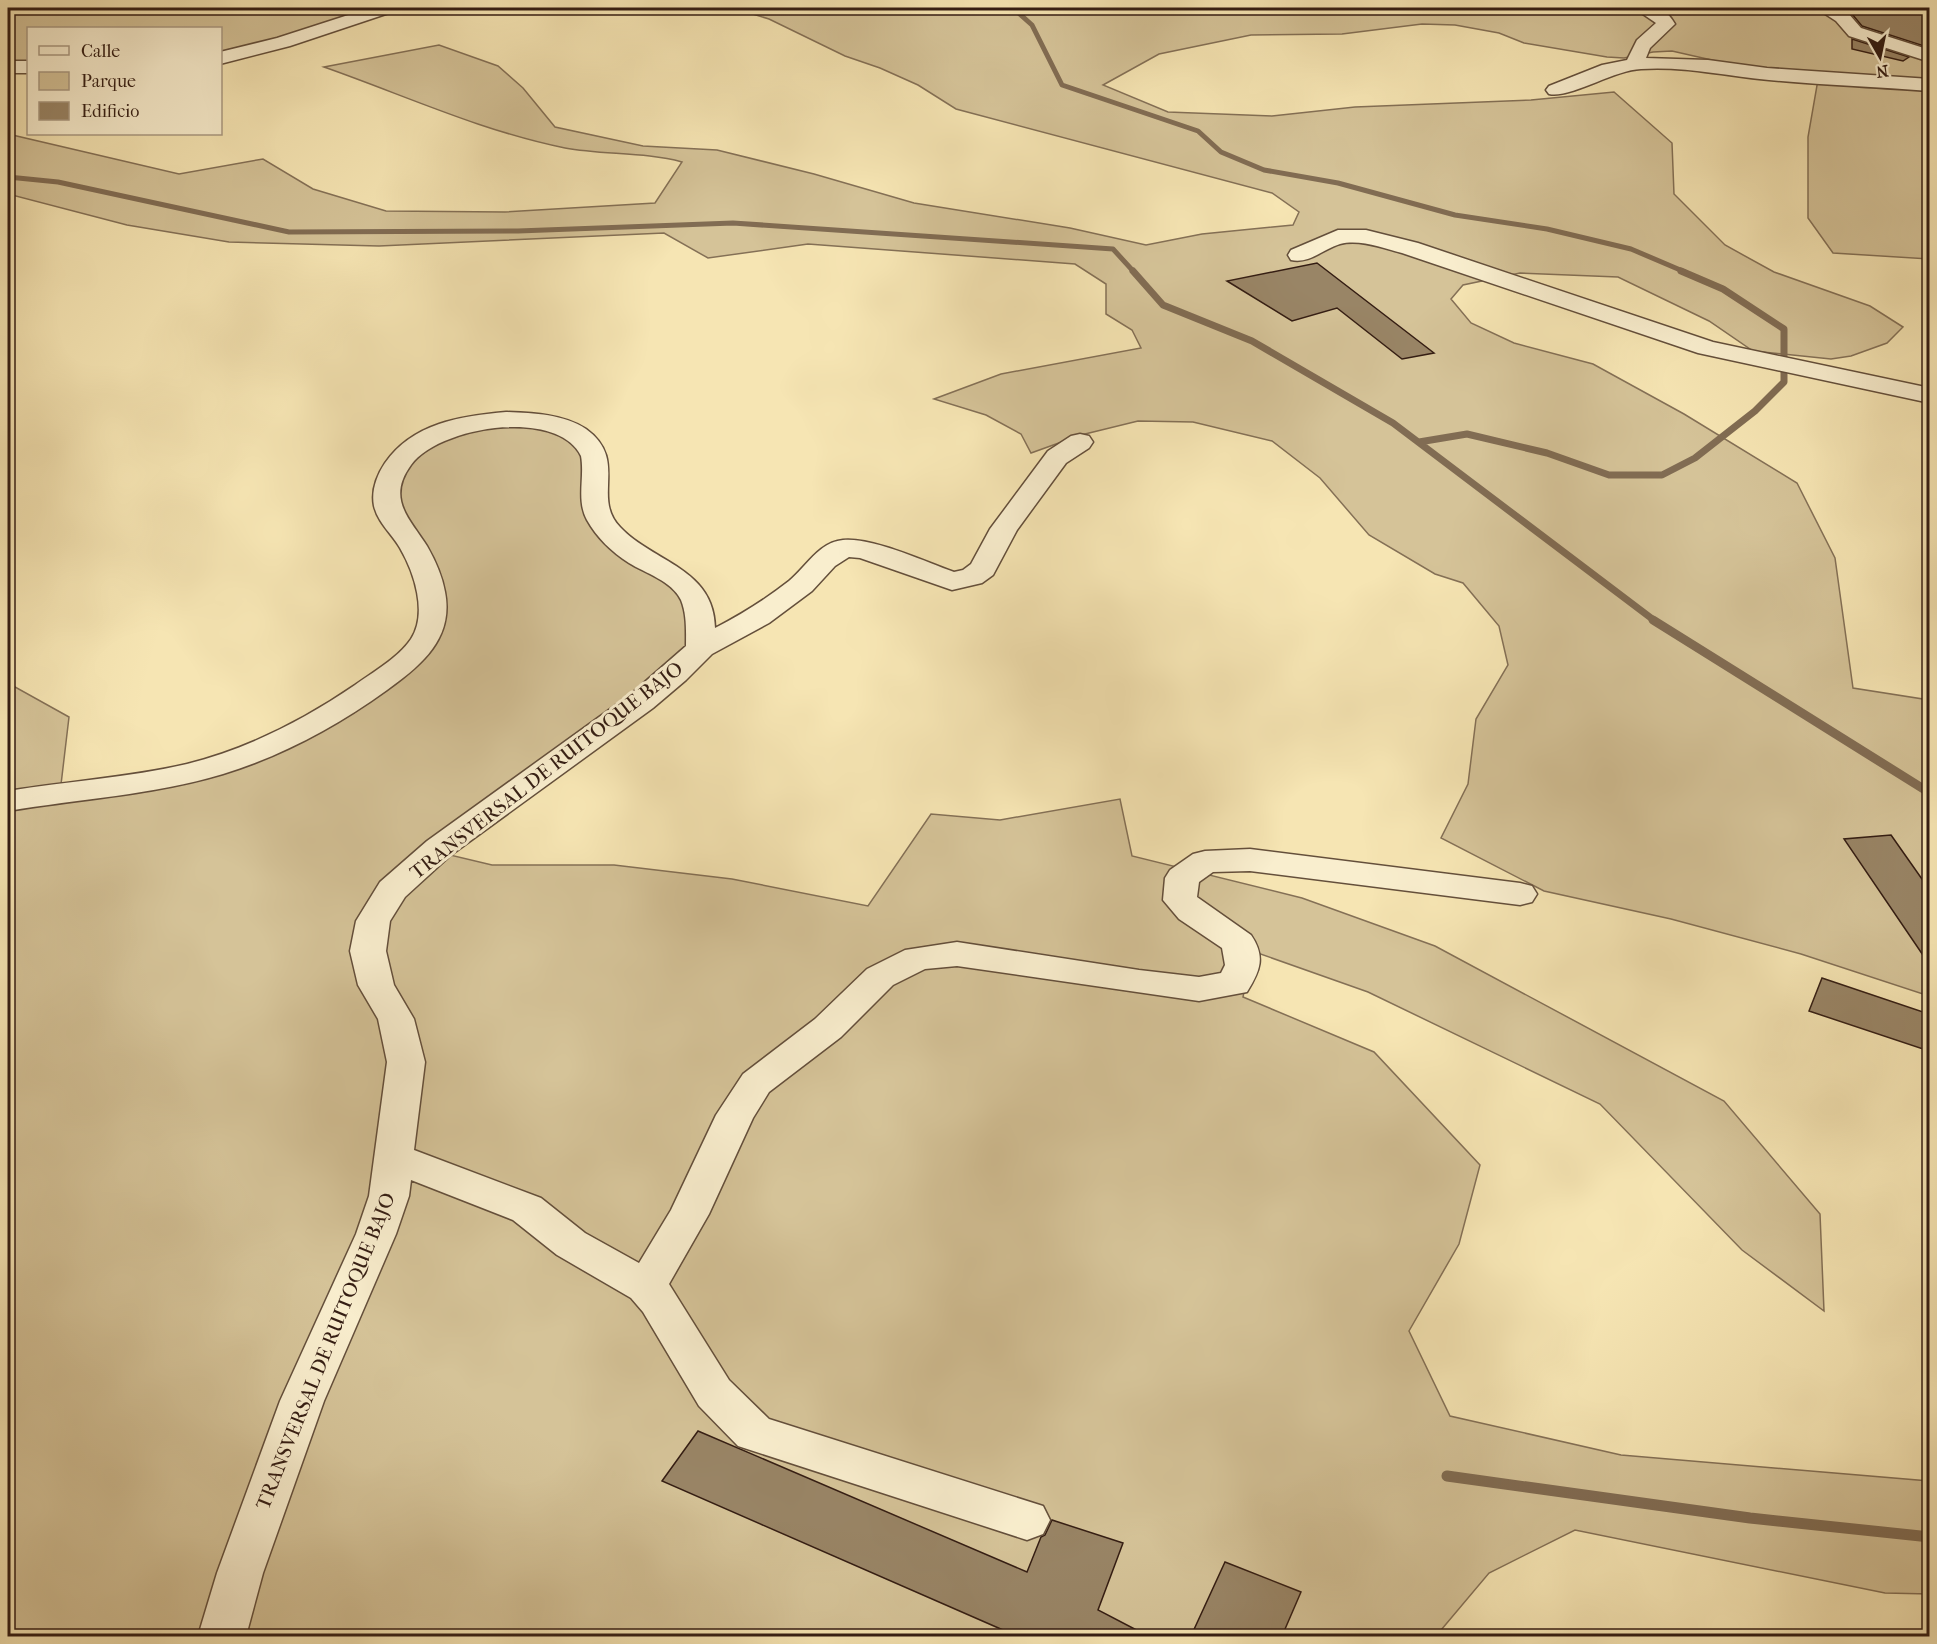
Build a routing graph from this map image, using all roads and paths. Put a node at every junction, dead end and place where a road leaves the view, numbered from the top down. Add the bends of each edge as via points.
1 (386, 8) edge
2 (1643, 8) edge
3 (1825, 8) edge
4 (1929, 56) edge
5 (222, 58) edge
6 (1640, 63) junction
7 (8, 67) edge
8 (27, 67) edge
9 (1929, 85) edge
10 (1556, 90) dead end
11 (1299, 255) dead end
12 (1929, 396) edge
13 (1080, 442) dead end
14 (701, 648) junction
15 (8, 801) edge
16 (1520, 894) dead end
17 (395, 1158) junction
18 (646, 1287) junction
19 (1027, 1520) dead end
20 (222, 1636) edge

1 - 5 street via 302,38
2 - 6 street via 1653,11 1666,24 1641,48 1636,60
3 - 4 street via 1842,17 1854,32
6 - 9 street
6 - 10 street via 1609,69
7 - 8 street
11 - 12 street via 1338,237 1366,237 1410,248 1707,348
13 - 14 street via 1057,457 1004,529 983,569 972,578 952,580 864,550 844,548 759,617
14 - 15 street, TRANSVERSAL DE RUITOQUE BAJO via 703,623 690,590 624,547 596,513 596,460 591,447 565,429 546,424 491,420 461,425 417,443 400,458 391,473 387,489 390,515 415,549 430,580 432,612 426,640 397,669 356,699 257,751 187,774
14 - 17 street, TRANSVERSAL DE RUITOQUE BAJO via 642,701 440,848 392,890 373,921 368,951 376,985 396,1019 406,1062
16 - 18 street via 1250,860 1205,862 1182,878 1180,900 1239,943 1244,965 1234,983 1199,989 957,954 918,958 880,977 828,1028 756,1083 735,1115 689,1214
17 - 18 street via 527,1209 571,1244
17 - 20 street, TRANSVERSAL DE RUITOQUE BAJO via 389,1196 302,1401 240,1573
18 - 19 street via 658,1300 714,1393 754,1433

